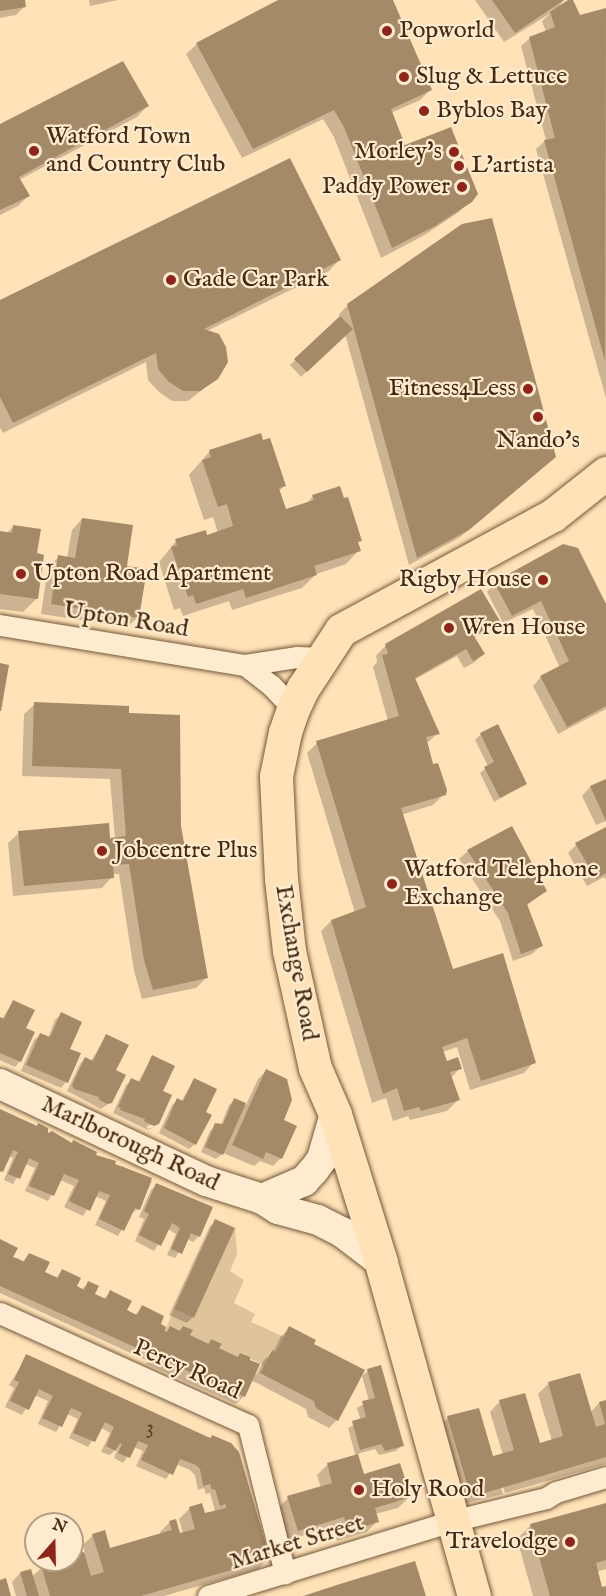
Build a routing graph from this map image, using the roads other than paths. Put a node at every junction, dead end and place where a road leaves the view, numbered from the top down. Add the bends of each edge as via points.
1 (606, 473) edge
2 (0, 625) edge
3 (324, 658) junction
4 (245, 665) junction
5 (293, 709) junction
6 (0, 1084) edge
7 (335, 1114) junction
8 (262, 1199) junction
9 (381, 1262) junction
10 (0, 1313) edge
11 (606, 1477) edge
12 (452, 1521) junction
13 (285, 1573) junction
14 (208, 1596) edge
15 (474, 1596) edge

1 - 3 main road, Exchange Road via 553,515 341,630
2 - 4 street, Upton Road
3 - 4 street, Upton Road via 297,657
3 - 5 main road, Exchange Road
4 - 5 street, Upton Road
5 - 7 main road, Exchange Road via 276,776 281,879 289,951 315,1068
6 - 8 street, Marlborough Road via 206,1181
7 - 8 street via 322,1160 314,1170 304,1181
7 - 9 main road, Exchange Road
8 - 9 street, Marlborough Road via 278,1209 318,1220 342,1232
9 - 12 main road, Exchange Road
10 - 13 street, Percy Road via 248,1425
11 - 12 street, Market Street via 546,1498
12 - 13 street, Market Street
12 - 15 main road, Exchange Road
13 - 14 street, Market Street

